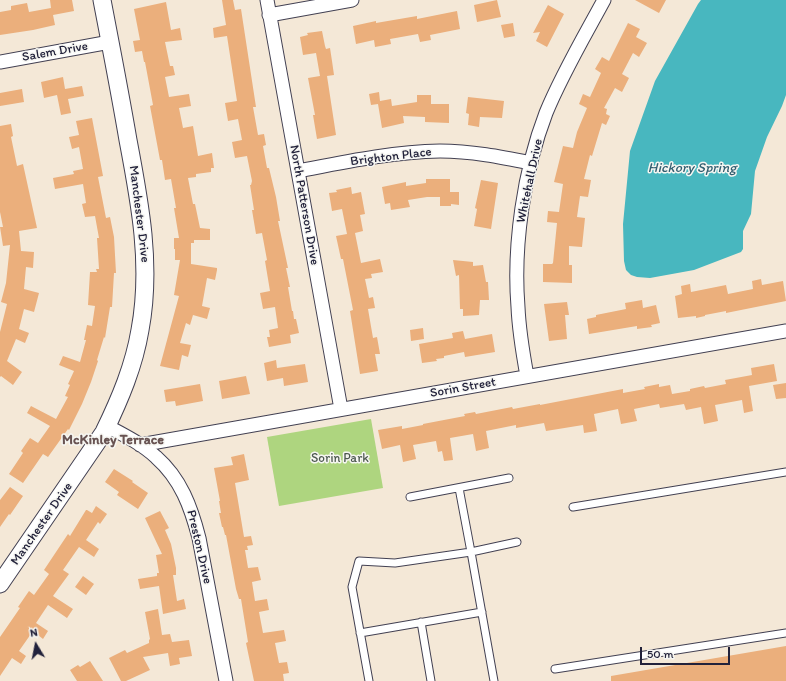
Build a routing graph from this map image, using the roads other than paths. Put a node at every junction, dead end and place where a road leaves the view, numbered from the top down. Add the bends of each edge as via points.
1 (102, 0) edge
2 (267, 0) edge
3 (352, 0) edge
4 (601, 1) edge
5 (269, 15) junction
6 (110, 42) junction
7 (0, 62) edge
8 (531, 163) junction
9 (298, 171) junction
10 (786, 331) edge
11 (527, 376) junction
12 (341, 409) junction
13 (107, 426) junction
14 (140, 445) junction
15 (786, 472) edge
16 (510, 478) dead end
17 (459, 488) junction
18 (410, 497) dead end
19 (573, 507) dead end
20 (517, 542) dead end
21 (471, 552) junction
22 (0, 584) edge
23 (482, 612) junction
24 (421, 622) junction
25 (360, 633) junction
26 (786, 633) edge
27 (555, 669) dead end
28 (226, 681) edge
29 (369, 681) edge
30 (431, 681) edge
31 (494, 681) edge

1 - 6 street, Manchester Drive
2 - 5 street, North Patterson Drive
3 - 5 street
4 - 8 street, Whitehall Drive via 549,107
5 - 9 street, North Patterson Drive
6 - 7 street, Salem Drive
6 - 13 street, Manchester Drive via 138,195 146,275 135,355 123,391
8 - 9 street, Brighton Place via 473,153 441,151 378,156
8 - 11 street, Whitehall Drive via 522,210 517,271 518,307
9 - 12 street, North Patterson Drive
10 - 11 street, Sorin Street
11 - 12 street, Sorin Street
12 - 14 street, Sorin Street
13 - 14 street, Preston Drive
13 - 22 street, Manchester Drive
14 - 28 street, Preston Drive via 169,471 186,497 194,517
15 - 19 lane
16 - 17 lane
17 - 18 lane
17 - 21 lane
20 - 21 lane
21 - 23 lane
21 - 25 lane via 395,563 359,562 352,587
23 - 24 lane
23 - 31 lane
24 - 25 lane
24 - 30 lane
25 - 29 lane
26 - 27 lane

